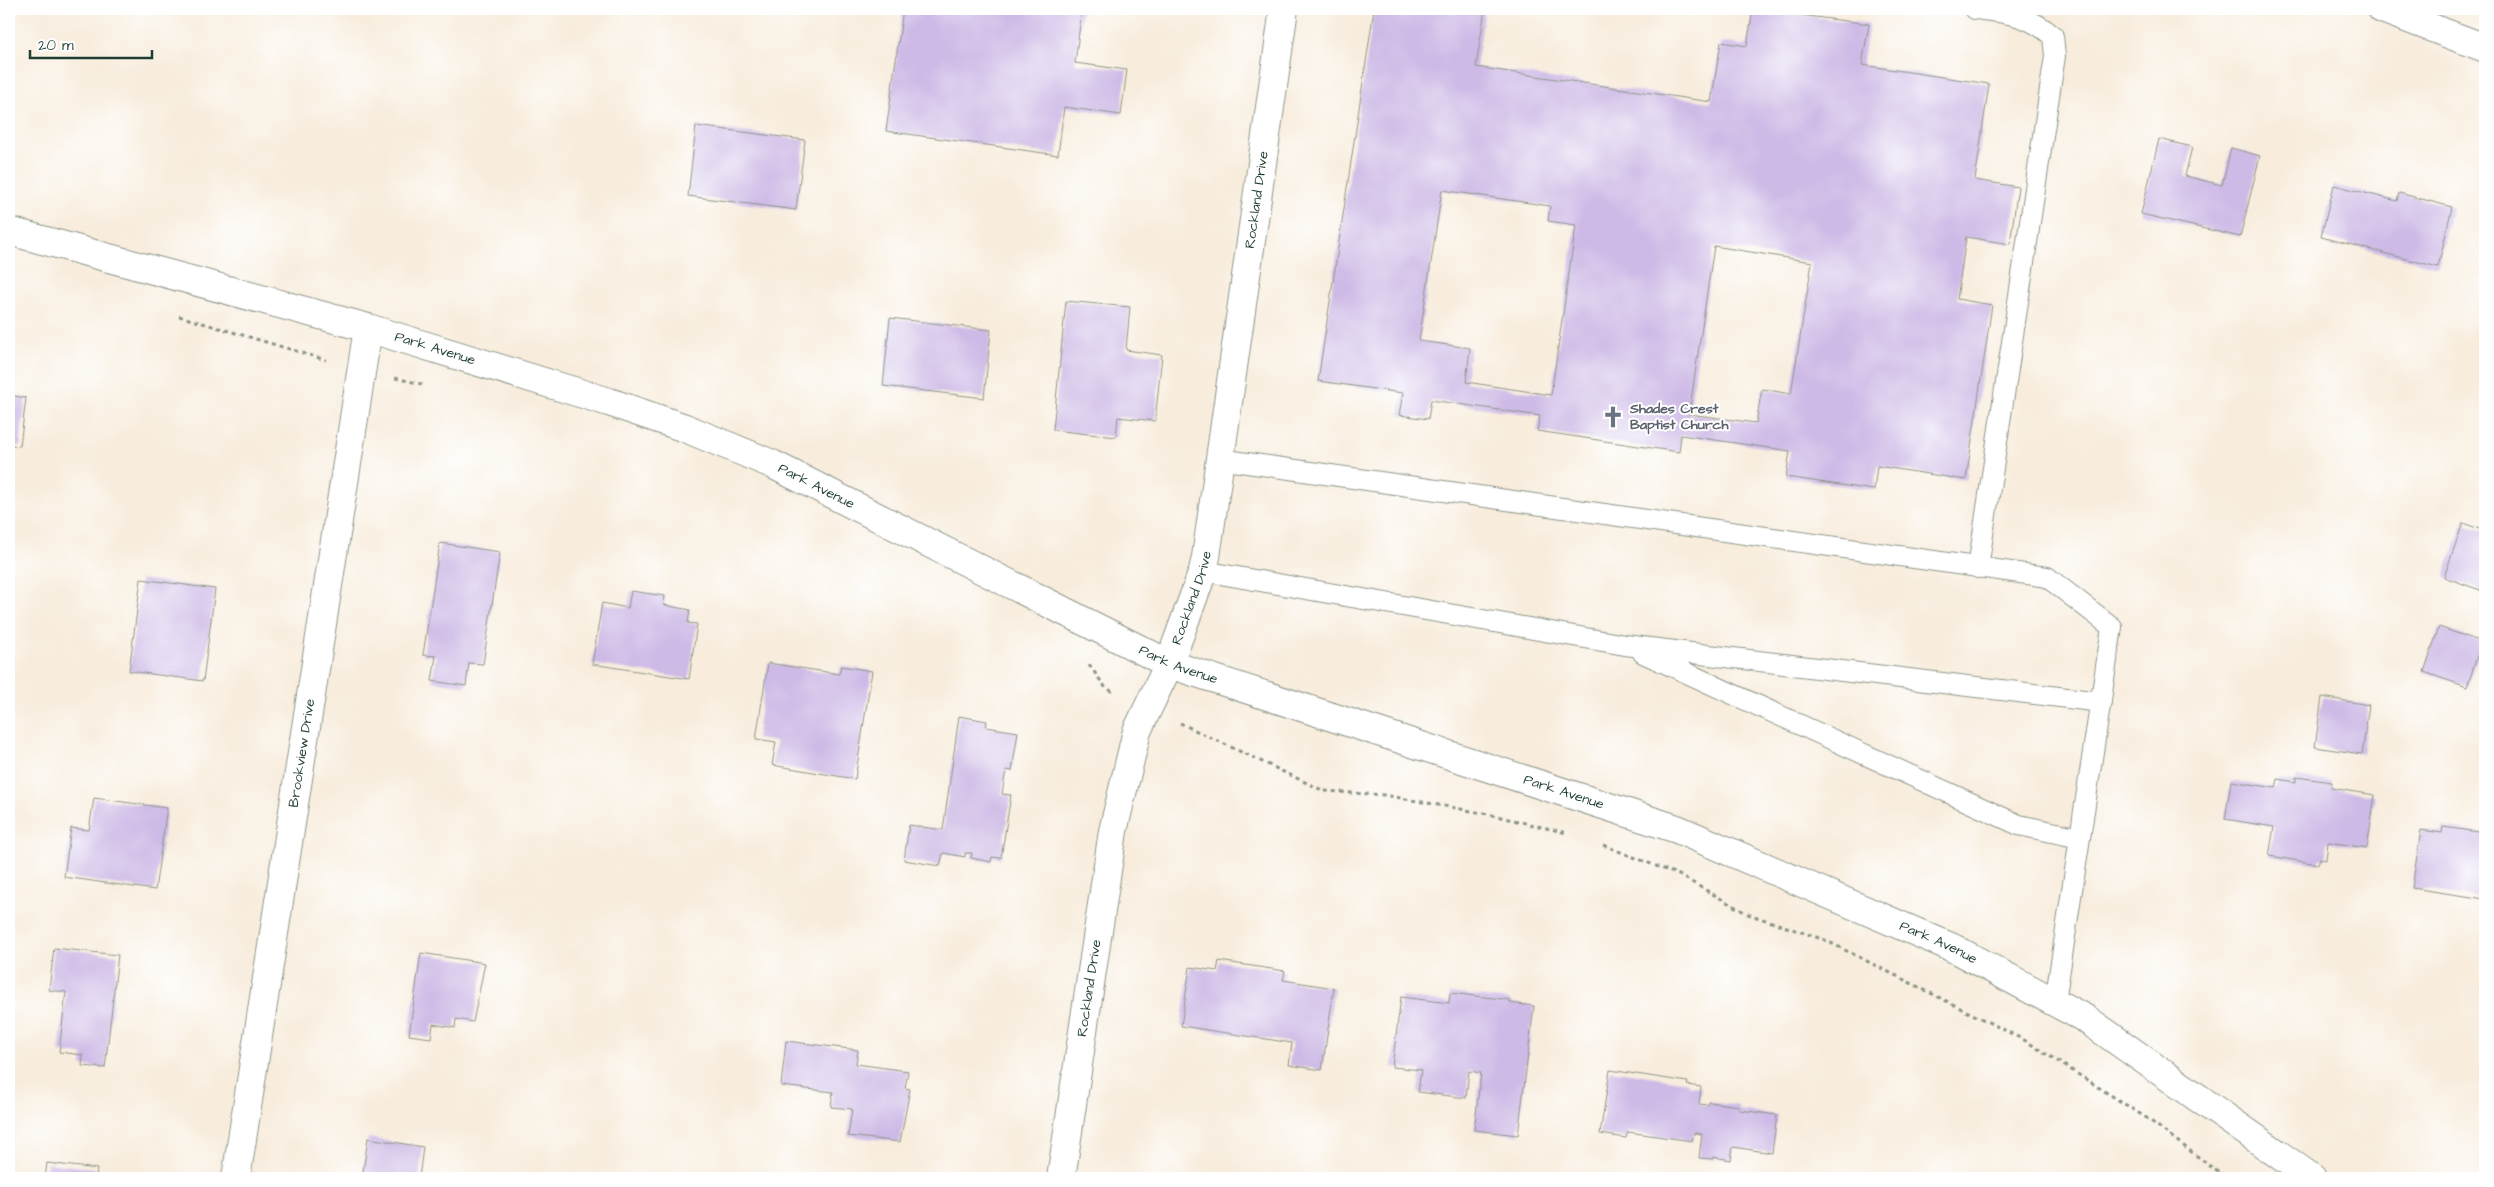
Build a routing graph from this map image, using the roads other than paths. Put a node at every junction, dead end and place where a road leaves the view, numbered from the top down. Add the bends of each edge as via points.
1 (1284, 9) edge
2 (1975, 9) edge
3 (2382, 9) edge
4 (2485, 48) edge
5 (9, 231) edge
6 (368, 328) junction
7 (1219, 459) junction
8 (1978, 568) junction
9 (1203, 571) junction
10 (1625, 645) junction
11 (1169, 664) junction
12 (2101, 702) junction
13 (2080, 838) junction
14 (2056, 1002) junction
15 (236, 1178) edge
16 (1061, 1178) edge
17 (2312, 1178) edge

1 - 7 street, Rockland Drive
2 - 8 lane via 2018,15 2039,24 2052,36 2056,56
3 - 4 street
5 - 6 street, Park Avenue
6 - 11 street, Park Avenue via 617,405 685,428 772,464
6 - 15 street, Brookview Drive
7 - 8 lane
7 - 9 street, Rockland Drive
8 - 12 lane via 2047,577 2112,627
9 - 10 lane
9 - 11 street, Rockland Drive
10 - 12 lane
10 - 13 lane via 2018,825
11 - 14 street, Park Avenue via 1677,829 1953,948
11 - 16 street, Rockland Drive via 1136,731 1113,831
12 - 13 lane
13 - 14 lane
14 - 17 street, Park Avenue via 2086,1019

